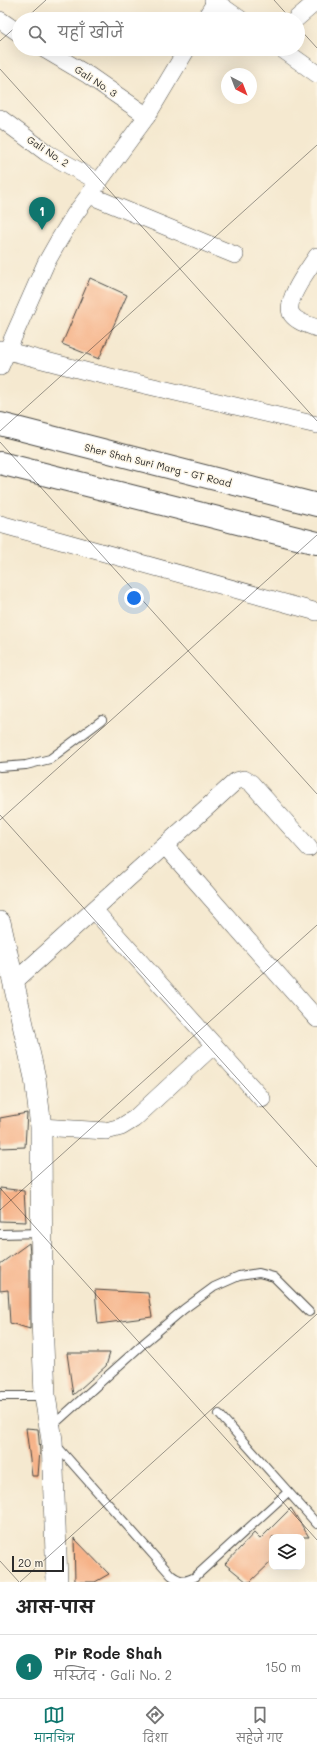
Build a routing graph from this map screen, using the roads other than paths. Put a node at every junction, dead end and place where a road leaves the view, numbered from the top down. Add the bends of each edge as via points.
1 (214, 1) edge
2 (317, 1) edge
3 (208, 12) edge
4 (230, 12) edge
5 (304, 12) edge
6 (0, 20) edge
7 (12, 28) edge
8 (56, 56) edge
9 (183, 56) edge
10 (292, 56) edge
11 (317, 74) edge
12 (147, 116) junction
13 (0, 118) edge
14 (94, 188) junction
15 (235, 255) dead end
16 (317, 256) edge
17 (317, 328) edge
18 (4, 350) edge
19 (0, 367) edge
20 (0, 424) edge
21 (317, 425) edge
22 (0, 463) edge
23 (317, 505) edge
24 (0, 524) edge
25 (317, 543) edge
26 (317, 612) edge
27 (102, 720) dead end
28 (0, 767) edge
29 (165, 846) junction
30 (310, 848) dead end
31 (94, 910) junction
32 (0, 922) edge
33 (14, 982) junction
34 (317, 1019) edge
35 (214, 1045) junction
36 (262, 1099) dead end
37 (41, 1127) junction
38 (42, 1233) junction
39 (0, 1234) edge
40 (309, 1312) dead end
41 (0, 1396) edge
42 (45, 1396) junction
43 (219, 1414) dead end
44 (51, 1434) junction
45 (288, 1492) junction
46 (317, 1524) edge
47 (57, 1582) edge

1 - 3 street
1 - 4 street
2 - 5 street
6 - 7 street
8 - 12 street, Gali No. 3
9 - 12 street
10 - 11 street
12 - 14 street
13 - 14 street, Gali No. 2
14 - 15 street, Gali No. 2
14 - 18 street via 46,263
16 - 17 street via 300,281 290,309 297,320
18 - 19 street
18 - 21 street
20 - 23 main road, Sher Shah Suri Marg - GT Road
22 - 25 main road
24 - 26 street
27 - 28 lane via 50,759 26,765
29 - 30 street via 236,781 244,779
29 - 31 street
29 - 34 street
31 - 33 street
31 - 35 street
32 - 33 street
33 - 37 street via 35,1078
35 - 36 street
35 - 37 street via 134,1119 120,1127 106,1131
37 - 38 street
38 - 39 lane
38 - 42 street
40 - 44 lane via 274,1277 259,1272 239,1276 214,1287 145,1342
41 - 42 lane
42 - 44 street
43 - 45 lane
44 - 45 lane via 171,1575 179,1581 187,1582 196,1577
44 - 47 street
45 - 46 lane

